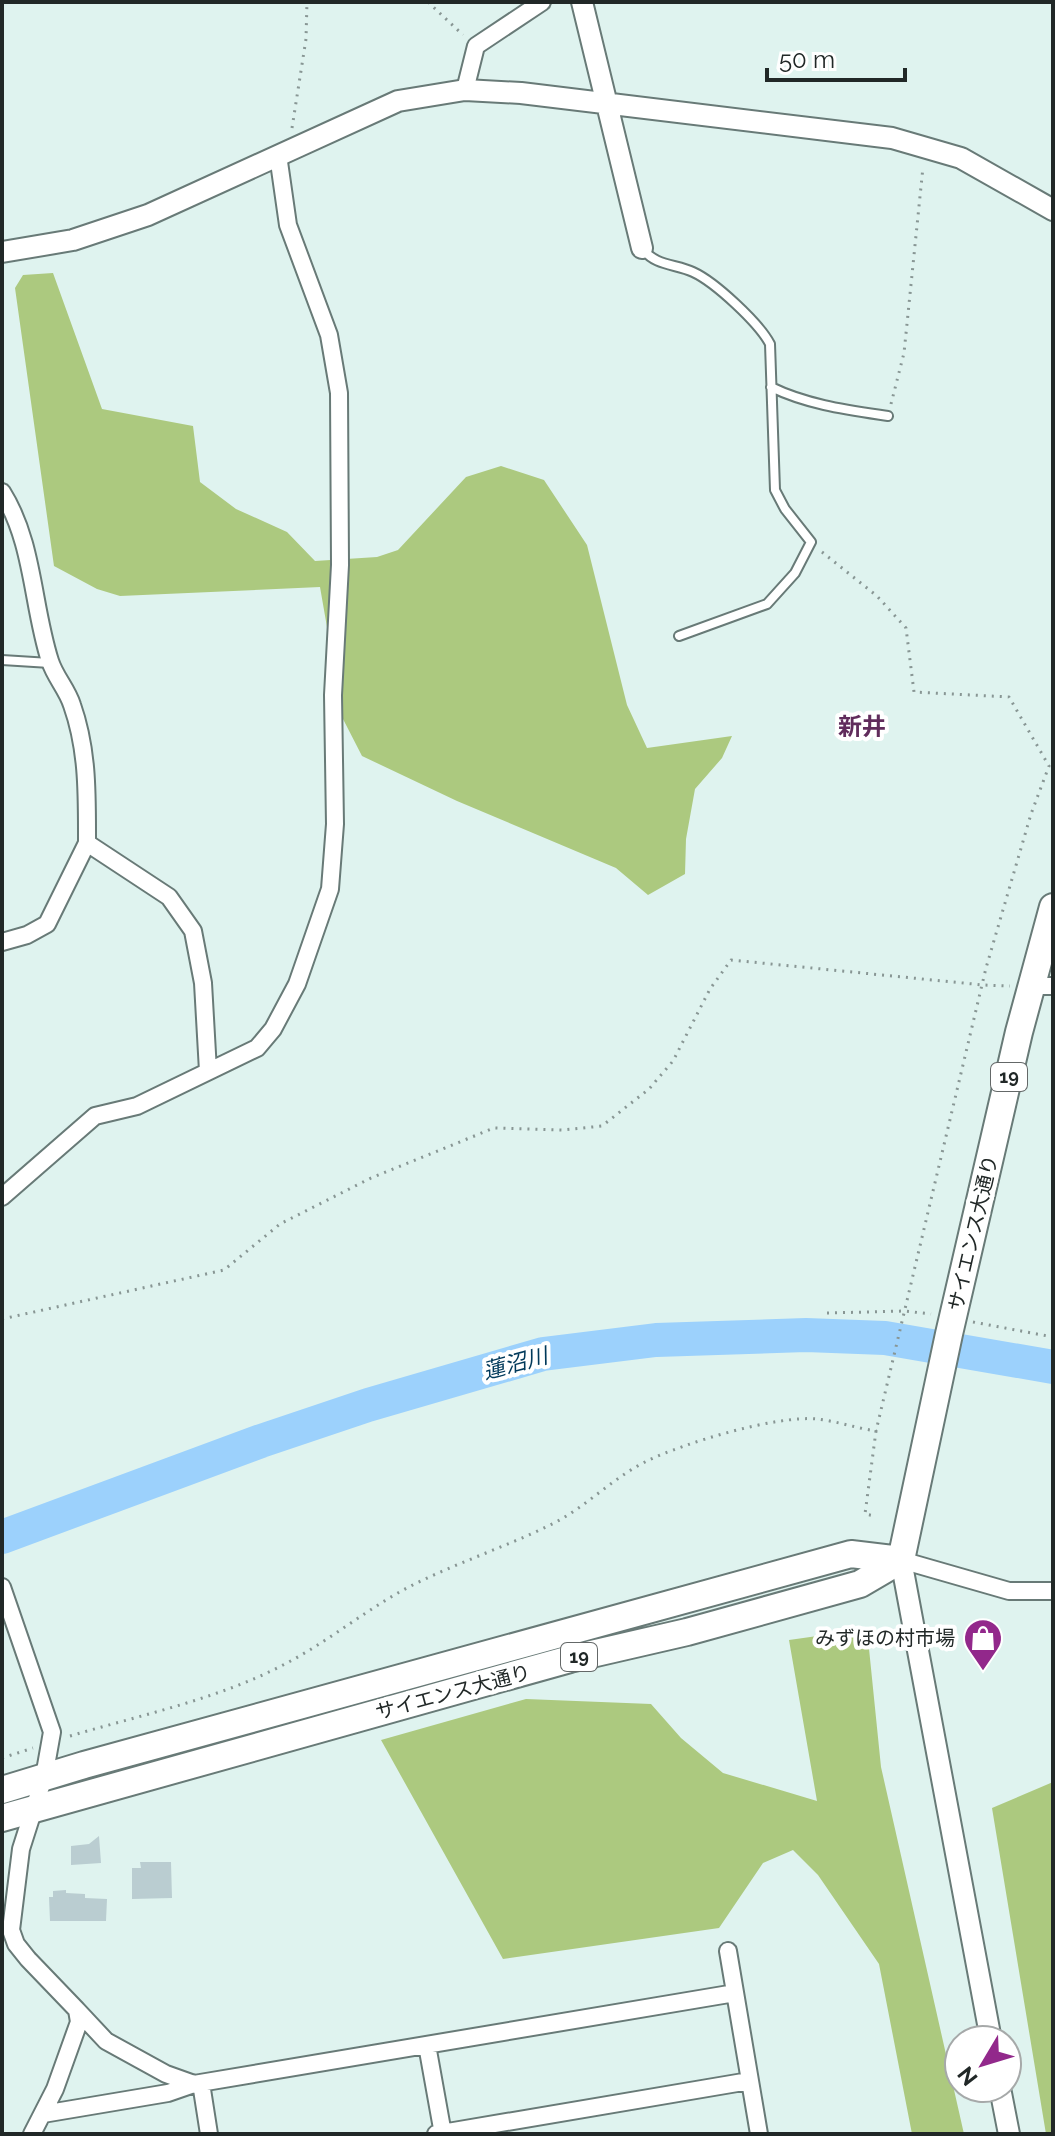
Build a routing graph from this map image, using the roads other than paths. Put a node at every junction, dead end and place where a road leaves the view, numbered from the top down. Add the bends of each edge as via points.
1 (542, 2) edge
2 (582, 2) edge
3 (465, 90) junction
4 (605, 103) junction
5 (283, 153) junction
6 (1053, 210) edge
7 (642, 248) joint
8 (2, 252) edge
9 (771, 387) junction
10 (888, 416) road end
11 (2, 492) edge
12 (679, 636) dead end
13 (2, 660) edge
14 (50, 663) junction
15 (87, 843) junction
16 (1053, 907) edge
17 (2, 942) edge
18 (1041, 986) edge
19 (208, 1071) junction
20 (4, 1190) edge
21 (901, 1560) junction
22 (2, 1587) edge
23 (1053, 1591) edge
24 (44, 1777) junction
25 (2, 1790) edge
26 (33, 1808) junction
27 (2, 1818) edge
28 (728, 1951) dead end
29 (735, 1993) junction
30 (77, 2010) junction
31 (988, 2024) edge
32 (427, 2045) junction
33 (749, 2081) junction
34 (197, 2084) junction
35 (1003, 2104) edge
36 (43, 2114) junction
37 (32, 2134) edge
38 (209, 2134) edge
39 (436, 2134) edge
40 (442, 2134) edge
41 (759, 2134) edge
42 (1009, 2134) edge

1 - 3 street via 476,46
2 - 4 street
3 - 4 street
3 - 5 street via 398,101
4 - 6 street via 819,127 926,146 961,158
4 - 7 street
5 - 8 street via 148,215 73,240
5 - 19 street via 288,225 329,335 339,393 340,565 330,889 297,984 273,1029 257,1048
7 - 9 lane via 649,257 694,272 763,330 770,344
9 - 10 lane via 827,407
9 - 12 lane via 775,490 811,542 795,573 767,604
11 - 14 street via 31,568
13 - 14 lane
14 - 15 street via 80,730 87,771
15 - 17 street via 47,924
15 - 19 street via 169,897 193,931 203,983
16 - 18 main road, サイエンス大通り / 19
18 - 21 main road, サイエンス大通り / 19 via 951,1326
19 - 20 street via 137,1106 95,1116
21 - 23 street via 1009,1591
21 - 24 main road, サイエンス大通り / 19 via 851,1554
21 - 26 main road, サイエンス大通り / 19 via 860,1584
21 - 31 street
22 - 24 street via 52,1732
24 - 25 main road, サイエンス大通り / 19
24 - 26 street
26 - 27 main road, サイエンス大通り / 19
26 - 30 street via 21,1849 11,1930 28,1959
28 - 29 street
29 - 32 street
29 - 33 street
30 - 34 street via 106,2041 166,2074
30 - 36 street via 79,2022
32 - 34 street
32 - 40 street
33 - 40 street
33 - 41 street
34 - 36 street
34 - 38 street
35 - 42 street
36 - 37 street
39 - 40 street

